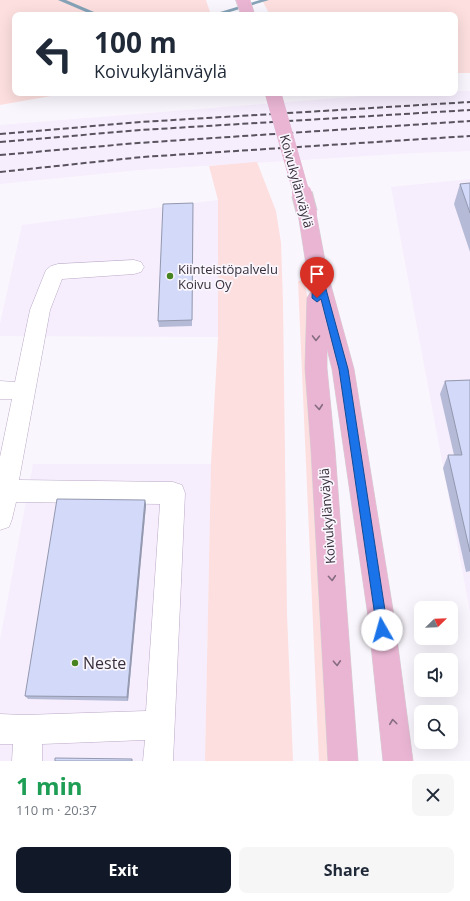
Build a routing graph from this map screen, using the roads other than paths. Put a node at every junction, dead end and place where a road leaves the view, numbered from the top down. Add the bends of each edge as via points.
1 (243, 0) edge
2 (247, 12) edge
3 (274, 96) edge
4 (134, 267) dead end
5 (317, 271) junction
6 (0, 390) edge
7 (25, 391) junction
8 (6, 491) junction
9 (0, 519) edge
10 (160, 725) junction
11 (12, 729) edge
12 (27, 761) edge
13 (158, 761) edge
14 (343, 761) edge
15 (398, 761) edge

1 - 2 main road
3 - 5 main road, Koivukylänväylä, bridge via 307,213
4 - 7 street via 58,271 53,275 40,310
5 -> 14 main road, Koivukylänväylä via 316,368
15 -> 5 main road, Koivukylänväylä via 381,616 343,369
6 - 7 street
7 - 8 street
8 - 9 street
8 - 10 street via 173,493
10 - 11 street
10 - 13 street
11 - 12 street via 28,736

